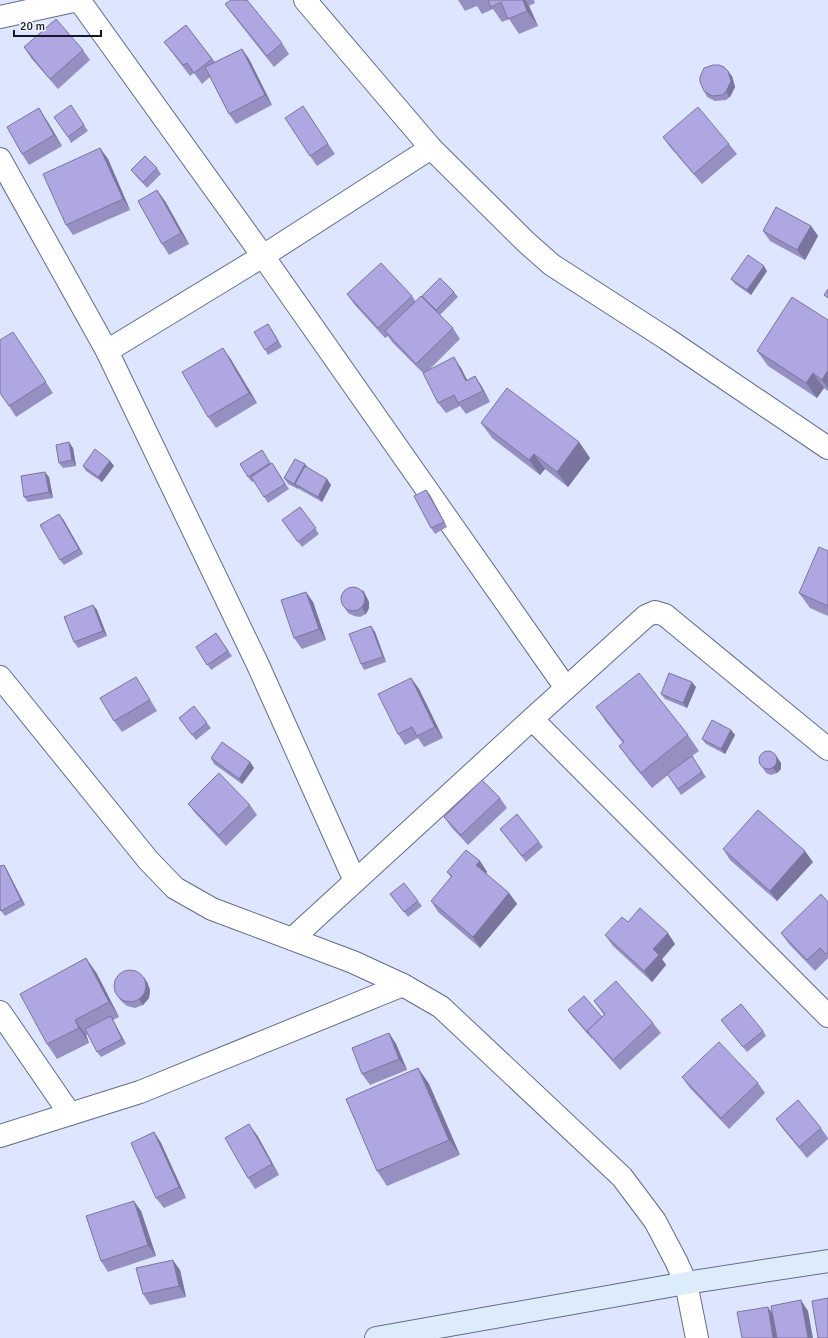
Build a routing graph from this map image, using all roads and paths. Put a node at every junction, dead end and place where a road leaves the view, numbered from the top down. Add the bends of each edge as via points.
1 (78, 0) edge
2 (305, 0) edge
3 (0, 17) edge
4 (431, 148) junction
5 (0, 159) edge
6 (263, 256) junction
7 (107, 351) junction
8 (828, 448) edge
9 (0, 677) edge
10 (566, 688) junction
11 (532, 718) junction
12 (828, 749) edge
13 (355, 881) junction
14 (292, 939) junction
15 (404, 985) junction
16 (0, 1012) edge
17 (828, 1016) edge
18 (70, 1114) junction
19 (0, 1136) edge
20 (828, 1261) edge
21 (686, 1283) junction
22 (376, 1338) edge
23 (697, 1338) edge

1 - 3 street
1 - 6 street
2 - 4 street
4 - 6 street
4 - 8 street via 552,265
5 - 7 street
6 - 7 street
6 - 10 street
7 - 13 street via 258,665
9 - 14 street via 148,860 175,888 212,909
10 - 11 street
10 - 12 street via 646,616 655,612 665,615
11 - 13 street
11 - 17 street
13 - 14 street
14 - 15 street
15 - 18 street via 140,1092
15 - 21 street via 441,1007 622,1177 655,1221
16 - 18 street
18 - 19 street
20 - 21 street
21 - 22 street
21 - 23 street

